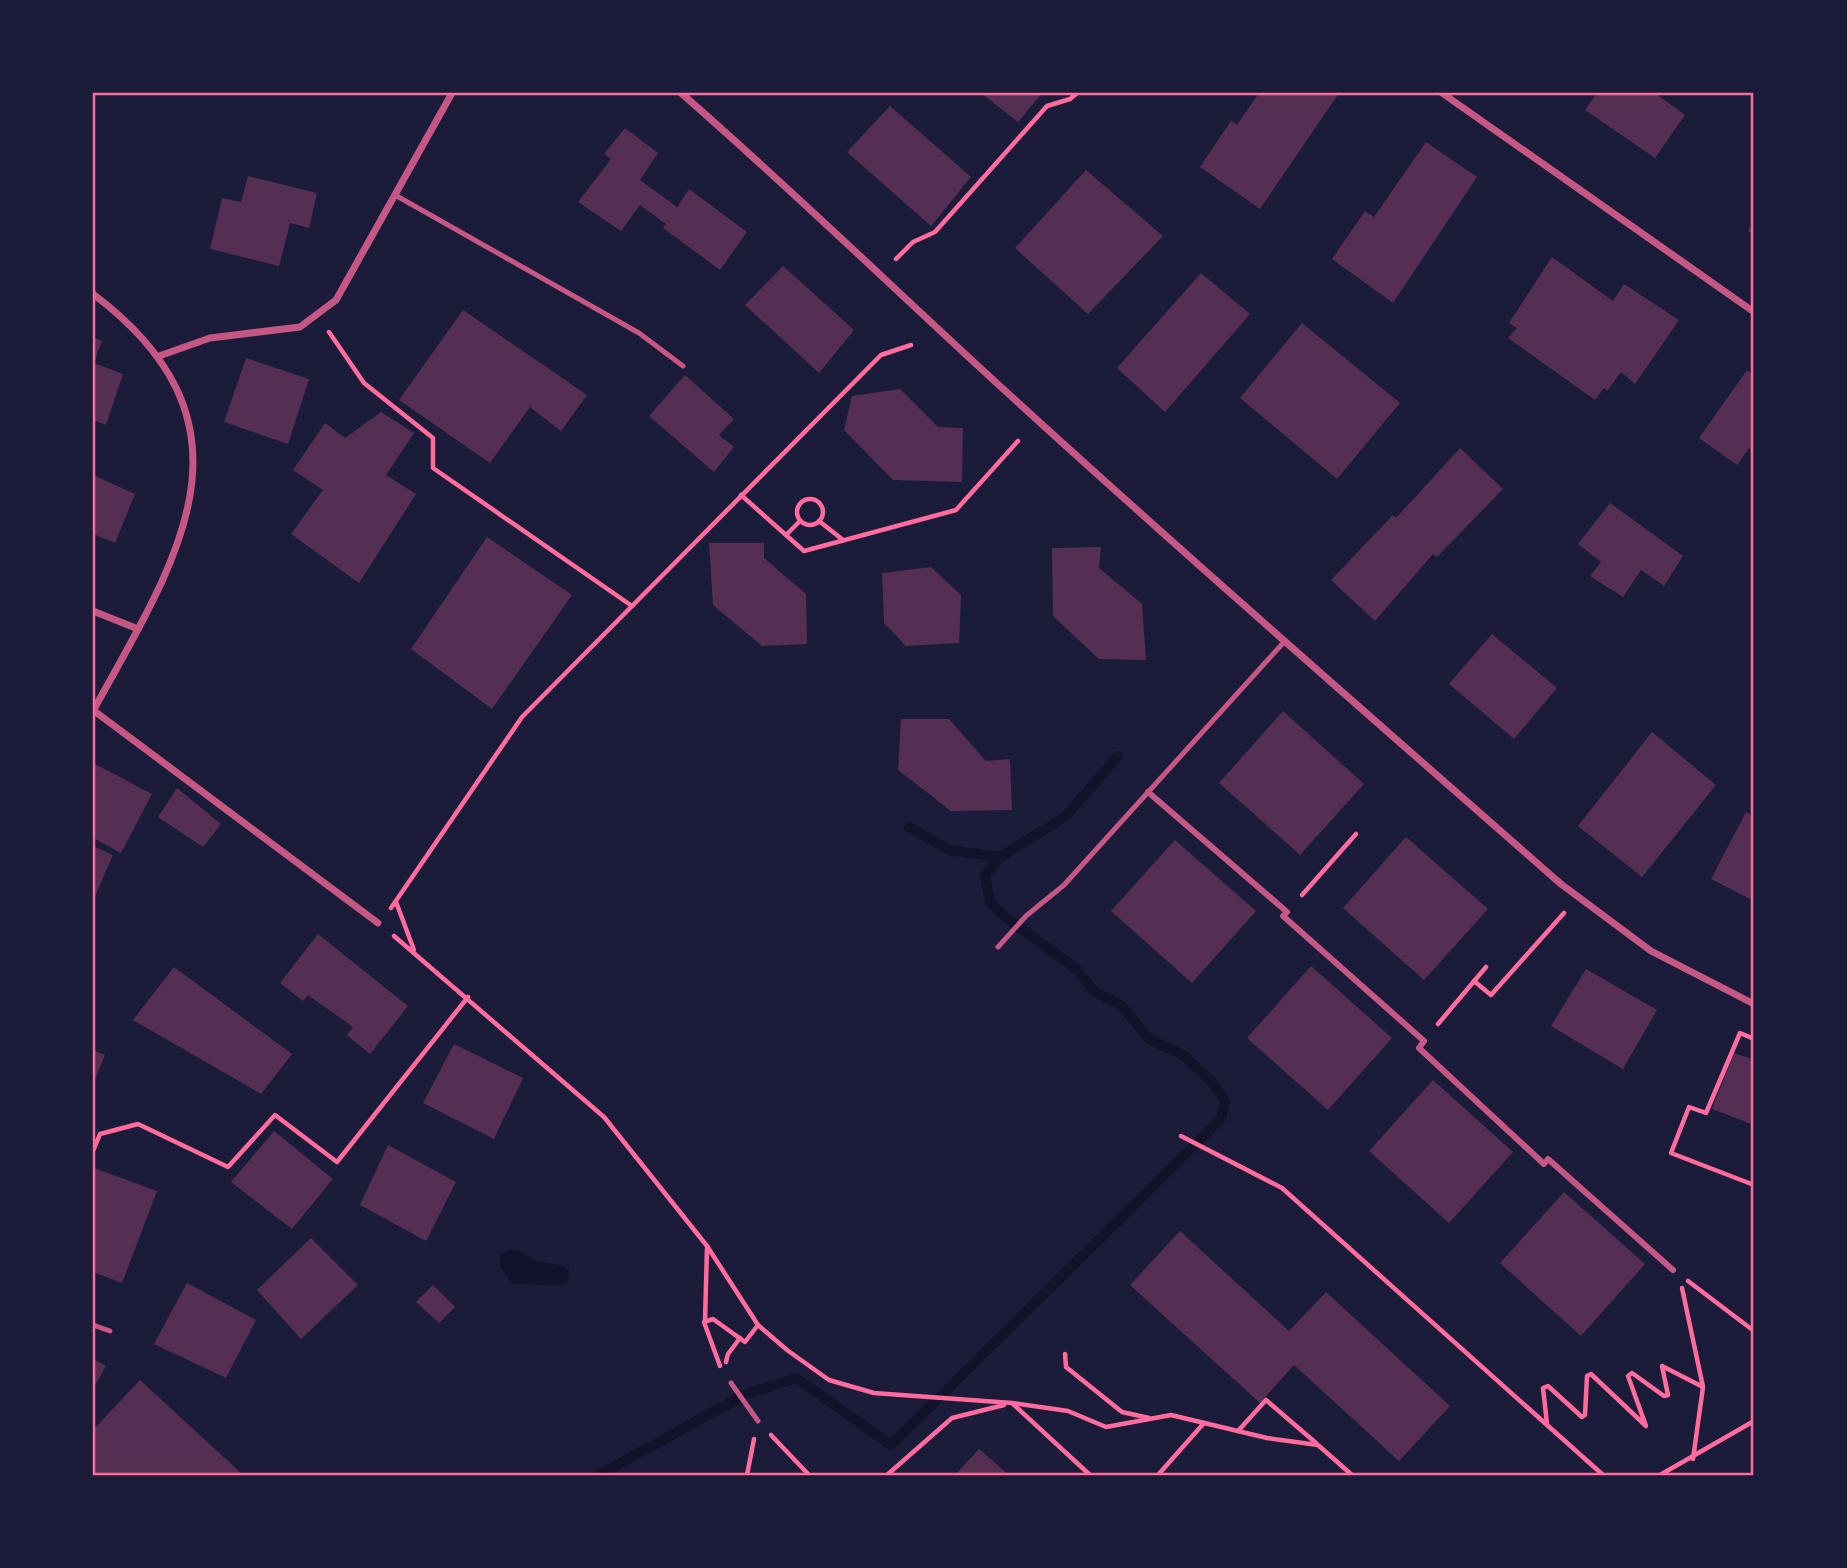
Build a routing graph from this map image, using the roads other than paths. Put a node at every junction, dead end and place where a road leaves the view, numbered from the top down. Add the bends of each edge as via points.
1 (452, 93) edge
2 (681, 93) edge
3 (1443, 93) edge
4 (395, 195) junction
5 (93, 294) edge
6 (1754, 312) edge
7 (159, 356) junction
8 (683, 366) dead end
9 (93, 611) edge
10 (138, 629) junction
11 (1284, 642) junction
12 (93, 710) edge
13 (1149, 792) junction
14 (378, 923) road end
15 (998, 947) dead end
16 (1754, 1004) edge
17 (1676, 1272) road end
18 (93, 1325) edge
19 (110, 1331) dead end
20 (732, 1383) dead end
21 (758, 1421) road end

1 - 4 street
2 - 11 street via 784,182 879,276
3 - 6 street
4 - 7 street via 336,300 300,327 210,338
4 - 8 lane via 639,333
5 - 7 street via 142,335
7 - 10 street via 187,418 192,488 177,549
9 - 10 street
10 - 12 street
11 - 13 lane
11 - 16 street via 1561,884 1651,951
12 - 14 street
13 - 15 lane via 1064,885
13 - 17 street via 1287,912 1283,916 1424,1041 1419,1048 1544,1164 1548,1159
18 - 19 lane
20 - 21 lane

